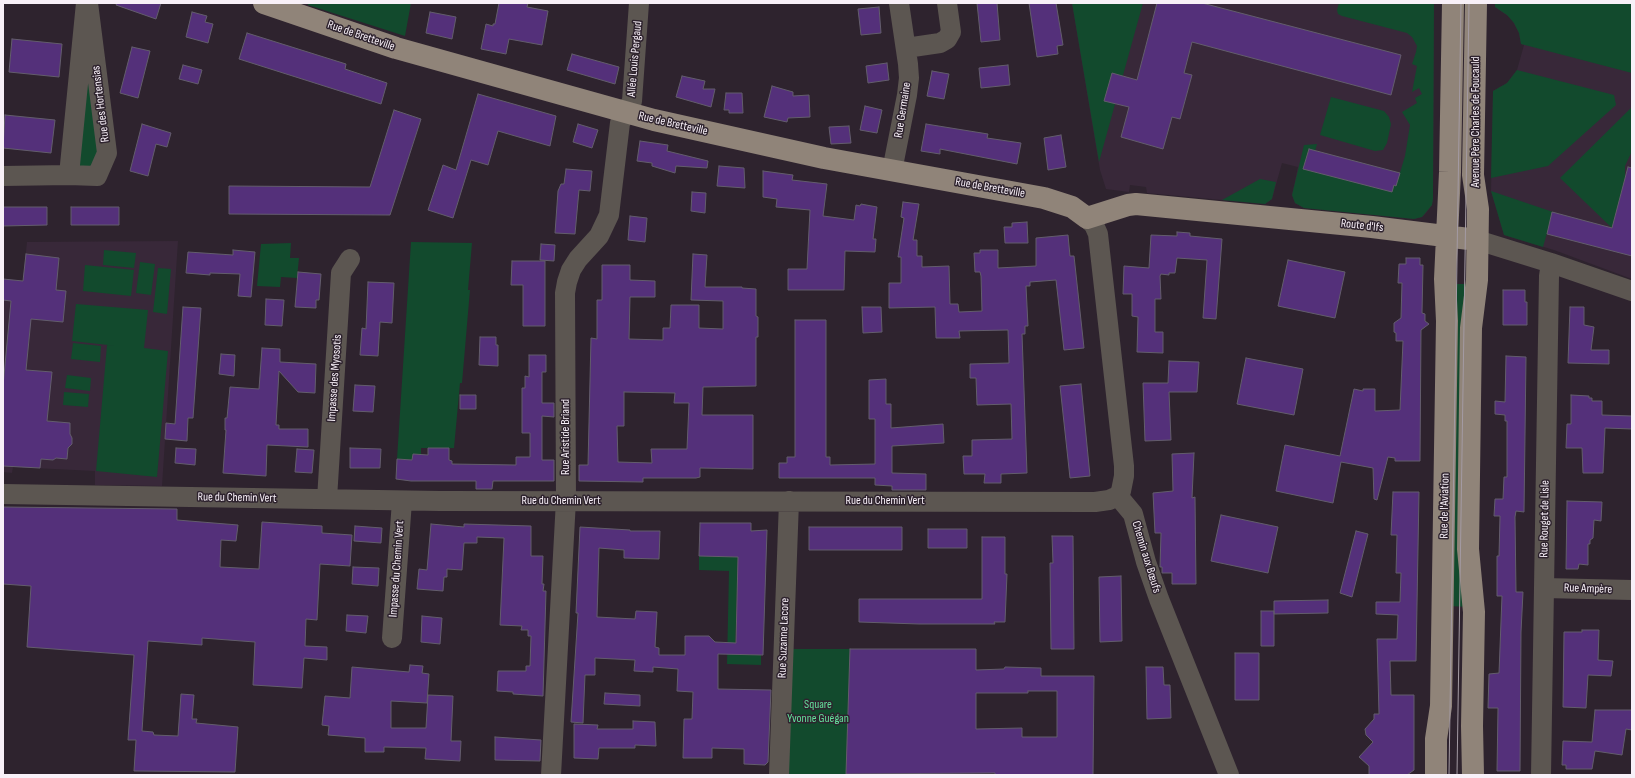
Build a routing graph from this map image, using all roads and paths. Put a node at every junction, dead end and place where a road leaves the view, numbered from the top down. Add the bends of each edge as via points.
1 (87, 3) edge
2 (264, 3) edge
3 (639, 3) edge
4 (899, 3) edge
5 (947, 3) edge
6 (1453, 3) edge
7 (1476, 3) edge
8 (906, 48) junction
9 (625, 113) junction
10 (892, 171) junction
11 (69, 175) junction
12 (3, 176) edge
13 (1087, 218) junction
14 (1448, 237) junction
15 (1477, 240) junction
16 (350, 259) dead end
17 (1551, 263) junction
18 (1632, 291) edge
19 (3, 494) edge
20 (1118, 496) junction
21 (327, 500) junction
22 (566, 500) junction
23 (402, 501) junction
24 (789, 501) junction
25 (1544, 588) junction
26 (1632, 590) edge
27 (392, 638) dead end
28 (551, 775) edge
29 (779, 775) edge
30 (1229, 775) edge
31 (1436, 775) edge
32 (1472, 775) edge
33 (1541, 775) edge

1 - 11 street, Rue des Hortensias
1 - 11 street, Rue des Hortensias via 106,153 97,176
2 - 9 main road, Rue de Bretteville via 396,48
3 - 9 street, Allée Louis Pergaud via 632,101
4 - 8 street, Rue Germaine
5 - 8 street via 951,32 947,39 940,43
6 - 14 main road, Avenue Père Charles de Foucauld
7 - 15 main road, Avenue Père Charles de Foucauld via 1473,175 1478,209
8 - 10 street, Rue Germaine via 907,95
9 - 10 main road, Rue de Bretteville via 816,157
9 - 22 street, Rue Aristide Briand via 620,123 609,215 599,236 571,270 565,293
10 - 13 main road, Rue de Bretteville via 1044,198 1072,207
11 - 12 street, Rue des Hortensias
13 - 14 main road, Route d'Ifs via 1136,204
13 - 20 street via 1098,234 1124,466 1123,485
14 - 15 main road, Route d'Ifs
14 - 31 main road, Rue de l'Aviation via 1445,279 1447,321 1442,675 1436,739
15 - 17 street, Route d'Ifs
15 - 32 main road, Rue de l'Aviation via 1477,280 1471,328 1468,549 1474,612
16 - 21 street, Impasse des Myosotis via 341,273
17 - 18 street, Route d'Ifs
17 - 25 street, Rue Rouget de Lisle
19 - 21 street, Rue du Chemin Vert
20 - 24 street, Rue du Chemin Vert via 1100,502
20 - 30 street, Chemin aux Bœufs via 1133,514 1159,599
21 - 23 street, Rue du Chemin Vert
22 - 23 street, Rue du Chemin Vert
22 - 24 street, Rue du Chemin Vert
22 - 28 street, Rue Aristide Briand
23 - 27 street, Impasse du Chemin Vert
24 - 29 street, Rue Suzanne Lacore
25 - 26 street, Rue Ampère
25 - 33 street, Rue Rouget de Lisle

